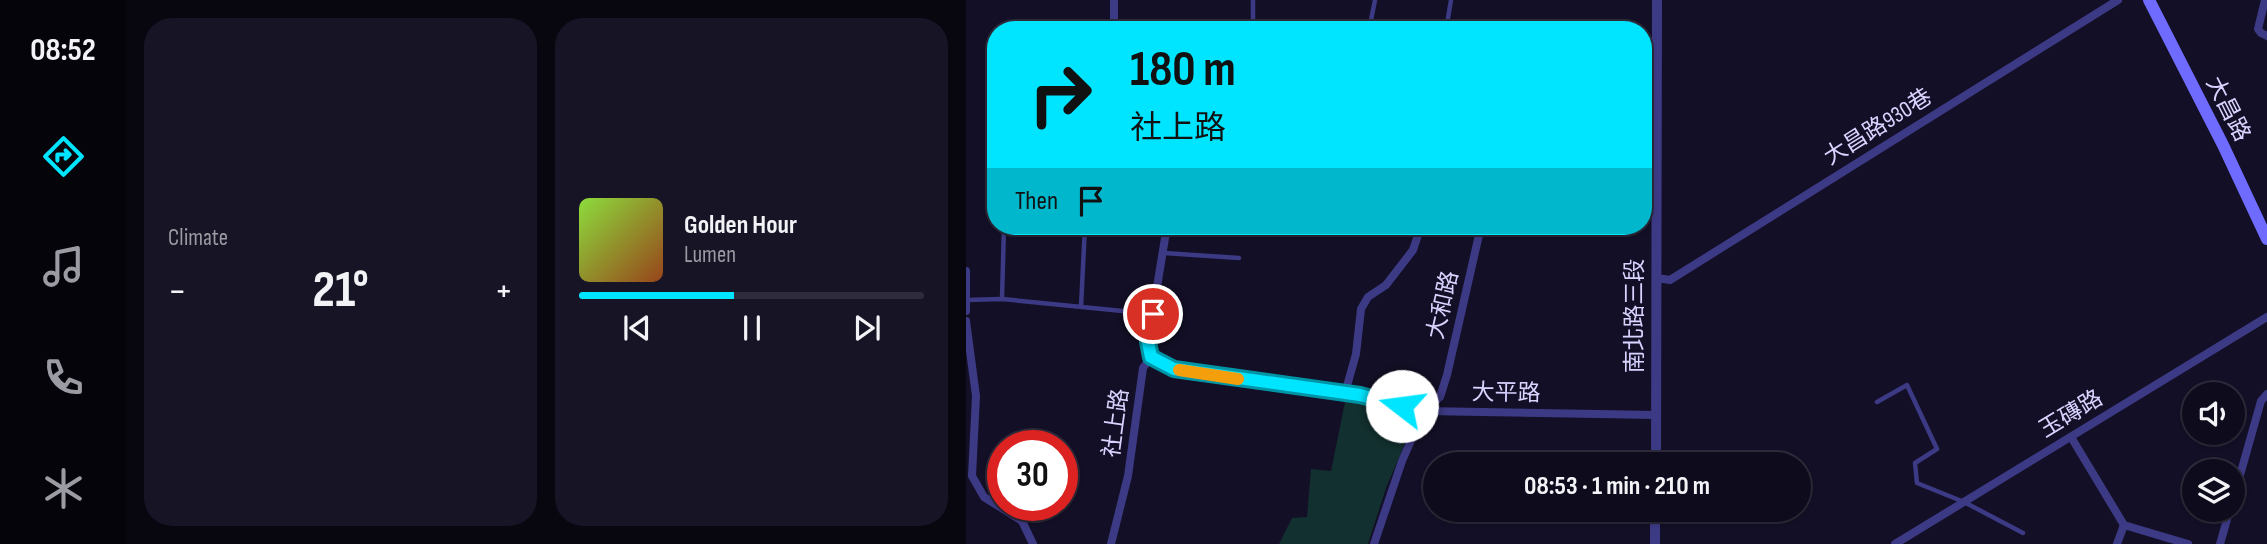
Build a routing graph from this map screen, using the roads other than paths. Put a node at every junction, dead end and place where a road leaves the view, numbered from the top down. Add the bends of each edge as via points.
1 (1114, 0) edge
2 (1253, 0) edge
3 (1375, 0) edge
4 (1451, 0) edge
5 (1657, 0) edge
6 (2118, 0) edge
7 (2149, 0) edge
8 (2265, 0) edge
9 (1114, 21) edge
10 (1253, 21) edge
11 (1370, 21) edge
12 (1448, 21) edge
13 (2267, 36) edge
14 (1652, 68) edge
15 (1657, 69) junction
16 (1004, 235) edge
17 (1084, 235) edge
18 (1166, 235) edge
19 (1418, 235) edge
20 (1479, 235) edge
21 (2267, 239) edge
22 (1164, 253) junction
23 (1239, 258) dead end
24 (966, 271) edge
25 (1657, 278) junction
26 (1002, 299) junction
27 (967, 300) edge
28 (1080, 307) junction
29 (966, 311) edge
30 (1153, 314) junction
31 (2267, 317) edge
32 (966, 321) edge
33 (1151, 357) junction
34 (1345, 393) junction
35 (2267, 394) edge
36 (966, 395) edge
37 (976, 396) junction
38 (1877, 402) dead end
39 (1424, 411) junction
40 (1656, 415) junction
41 (2071, 437) junction
42 (1656, 452) edge
43 (2245, 459) edge
44 (1964, 502) junction
45 (1655, 522) edge
46 (2226, 522) edge
47 (2124, 525) junction
48 (2022, 534) dead end
49 (1033, 544) edge
50 (1111, 544) edge
51 (1374, 544) edge
52 (1654, 544) edge
53 (1895, 544) edge
54 (2118, 544) edge
55 (2188, 544) edge
56 (2220, 544) edge

1 - 9 street
2 - 10 lane
3 - 11 lane
4 - 12 lane
5 - 15 street, 南北路三段
6 - 25 street, 大昌路930巷 via 1670,280
7 - 21 main road, 大昌路
8 - 13 street via 2258,29
14 - 15 street
15 - 25 street, 南北路三段
16 - 26 lane
17 - 28 lane
18 - 22 street, 社上路
19 - 34 street via 1413,250 1361,309 1356,354
20 - 39 street, 大和路 via 1447,375 1440,397
22 - 23 lane
22 - 30 street, 社上路
24 - 27 street
25 - 40 street, 南北路三段
26 - 27 lane
26 - 28 lane
27 - 29 street
28 - 30 lane
30 - 33 street, 社上路 via 1148,342
31 - 41 street, 玉磚路
32 - 37 street
33 - 34 street, 大平路 via 1174,369
33 - 50 street, 社上路 via 1143,368 1128,476
34 - 39 street, 大平路
35 - 43 street
36 - 37 lane
37 - 49 street via 972,476 984,497 1022,521
38 - 44 lane via 1907,385 1937,449 1915,463 1917,483
39 - 40 street, 大平路
39 - 51 street, 大和路
40 - 42 street, 南北路三段
41 - 44 street, 玉磚路
41 - 47 street
44 - 48 lane
44 - 53 street, 玉磚路
45 - 52 street
46 - 56 street
47 - 54 street
47 - 55 street

